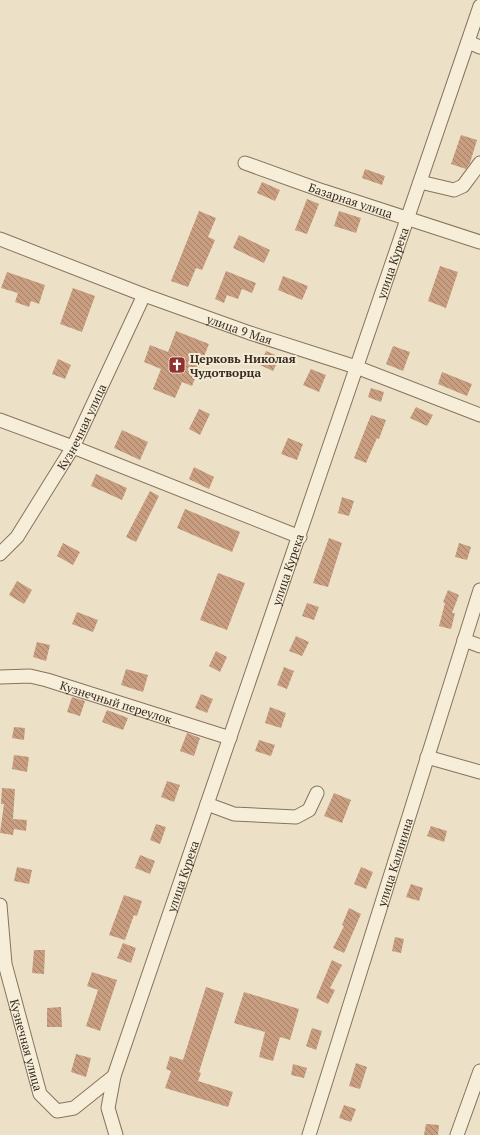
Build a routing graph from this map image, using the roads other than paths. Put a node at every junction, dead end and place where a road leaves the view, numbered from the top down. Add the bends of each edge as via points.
1 (480, 6) edge
2 (474, 44) edge
3 (245, 163) dead end
4 (480, 163) edge
5 (420, 182) junction
6 (407, 218) junction
7 (0, 239) edge
8 (480, 242) edge
9 (144, 295) junction
10 (356, 368) junction
11 (480, 415) edge
12 (0, 420) edge
13 (72, 447) junction
14 (300, 537) junction
15 (2, 550) edge
16 (480, 590) edge
17 (464, 640) junction
18 (480, 646) edge
19 (0, 677) edge
20 (230, 738) junction
21 (427, 757) junction
22 (480, 772) edge
23 (316, 793) dead end
24 (207, 804) junction
25 (0, 905) edge
26 (480, 1071) edge
27 (114, 1076) junction
28 (116, 1135) edge
29 (309, 1135) edge
30 (457, 1135) edge

1 - 2 street, улица Курека
2 - 5 street, улица Курека
3 - 6 street, Базарная улица
4 - 5 street via 463,186 454,190
5 - 6 street, улица Курека
6 - 8 street, Базарная улица
6 - 10 street, улица Курека
7 - 9 street, улица 9 Мая
9 - 10 street, улица 9 Мая
9 - 13 street, Кузнечная улица
10 - 11 street, улица 9 Мая
10 - 14 street, улица Курека
12 - 13 street
13 - 14 street
13 - 15 street, Кузнечная улица via 17,537
14 - 20 street, улица Курека
16 - 17 street, улица Калинина
17 - 18 street
17 - 21 street, улица Калинина
19 - 20 street, Кузнечный переулок via 30,676 47,680
20 - 24 street, улица Курека
21 - 22 street
21 - 29 street, улица Калинина
23 - 24 street via 309,810 296,817 234,814
24 - 27 street, улица Курека
25 - 27 street, Кузнечная улица via 5,964 40,1094 57,1111 74,1108
26 - 30 street
27 - 28 street, улица Курека via 108,1108

